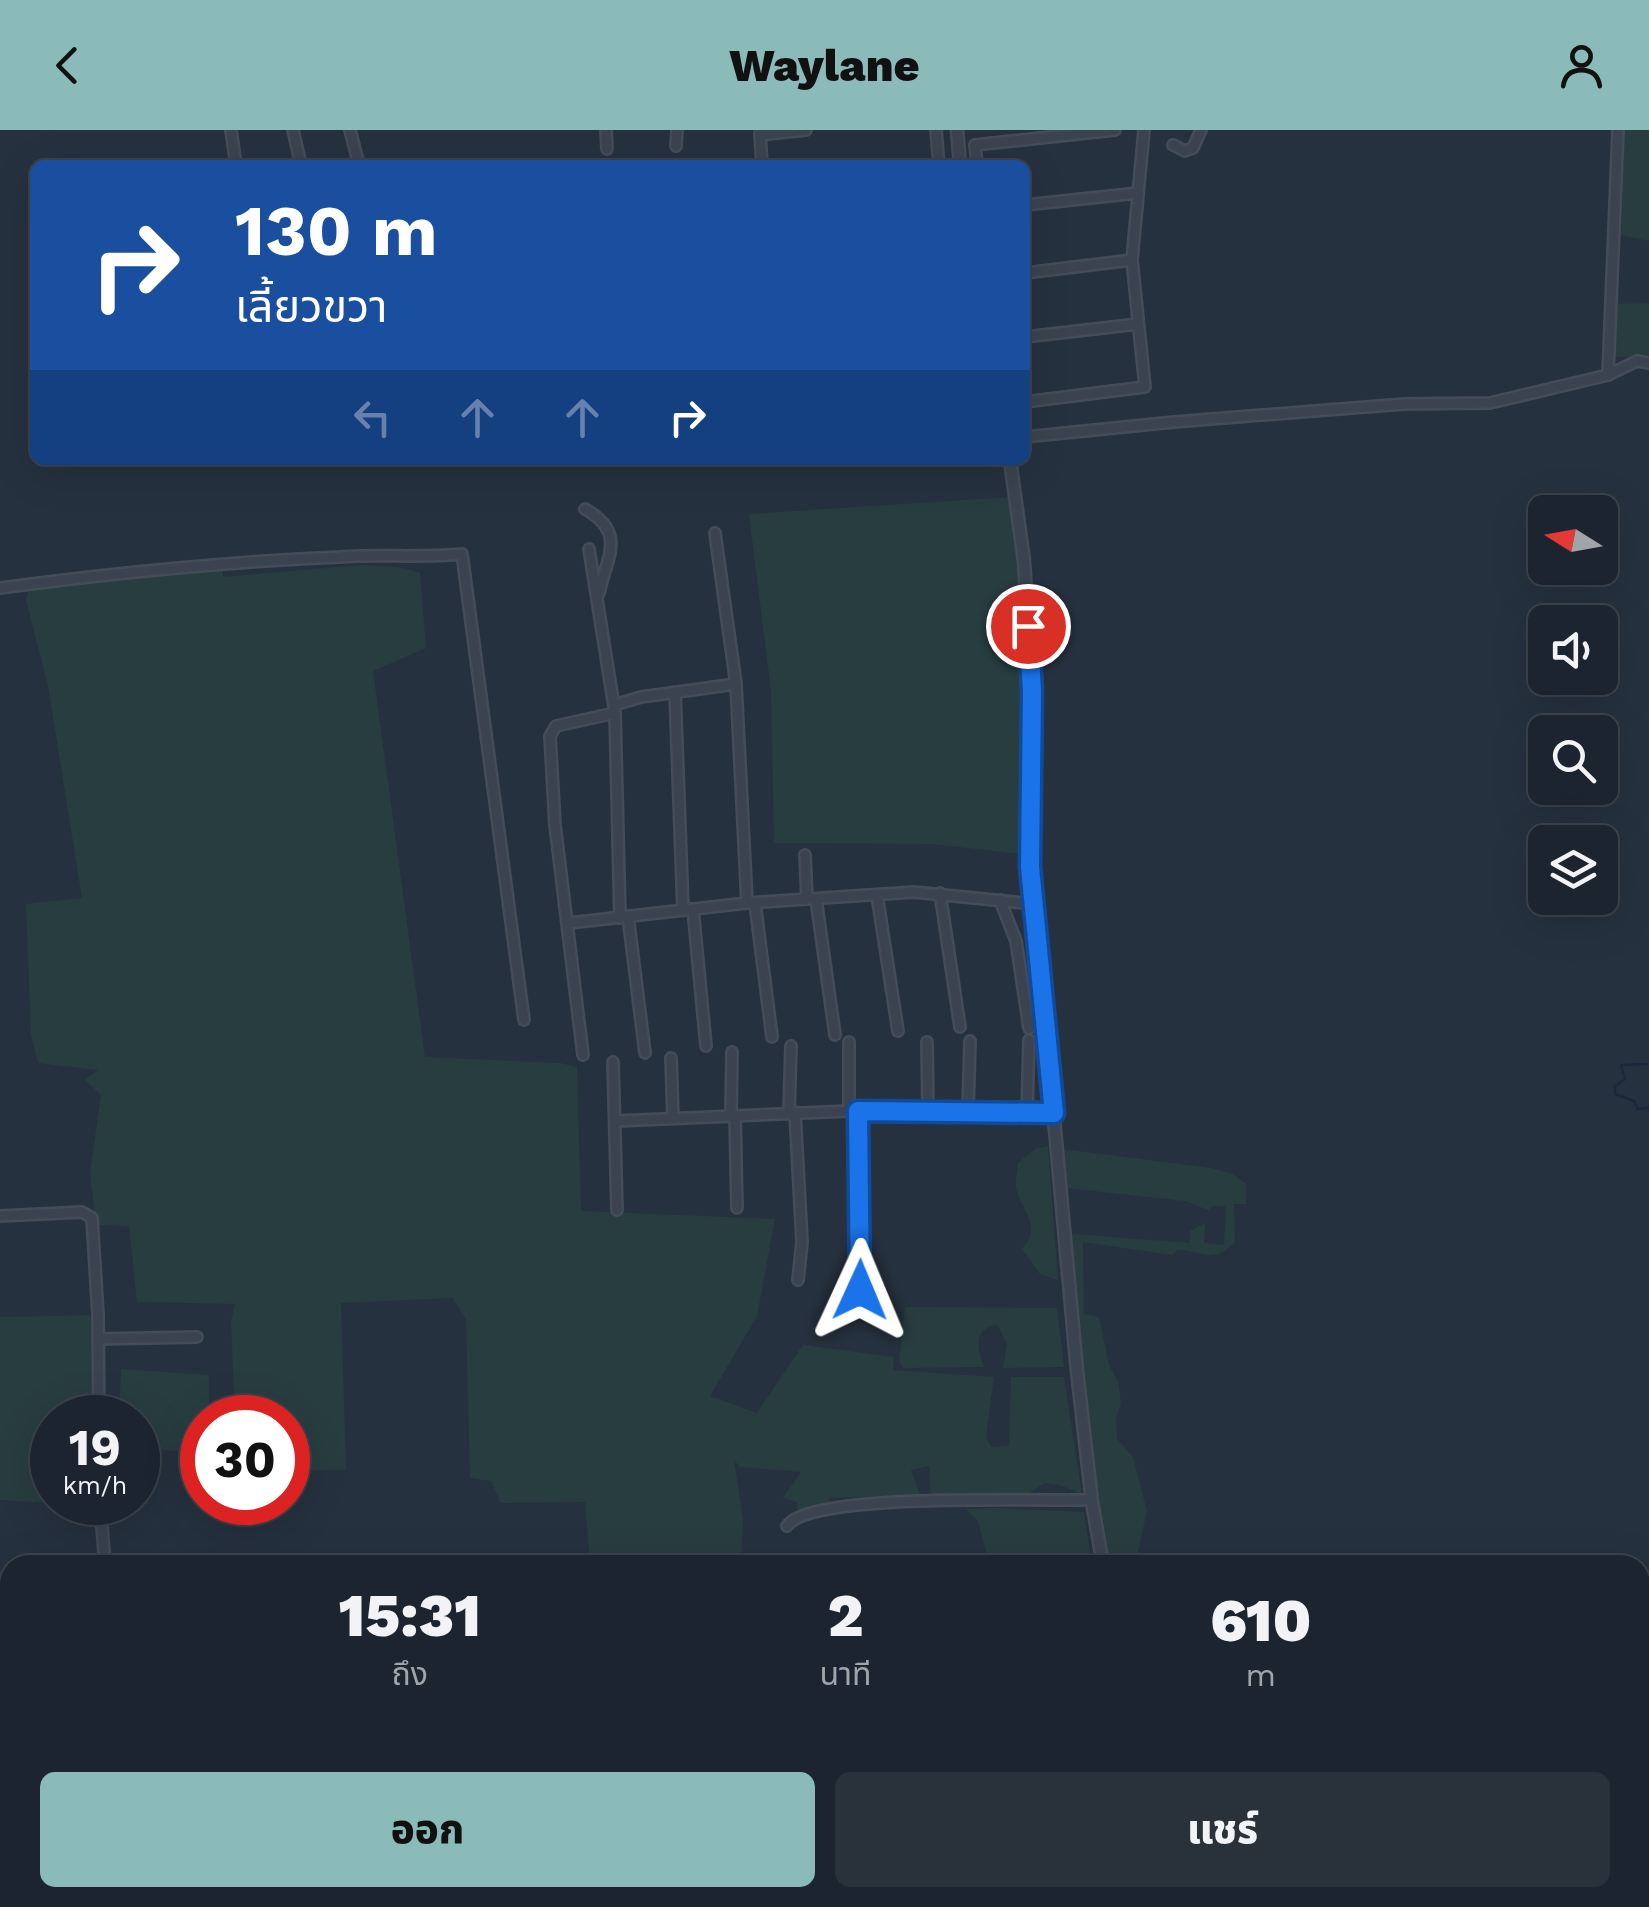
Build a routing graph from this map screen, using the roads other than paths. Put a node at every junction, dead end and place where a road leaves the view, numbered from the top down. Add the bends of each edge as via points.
1 (230, 130) edge
2 (293, 130) edge
3 (350, 130) edge
4 (606, 130) edge
5 (676, 130) edge
6 (806, 130) edge
7 (936, 130) edge
8 (957, 130) edge
9 (1115, 130) edge
10 (1144, 130) edge
11 (1201, 130) edge
12 (1618, 130) edge
13 (759, 132) edge
14 (676, 146) dead end
15 (1173, 146) dead end
16 (607, 149) dead end
17 (235, 160) edge
18 (300, 160) edge
19 (359, 160) edge
20 (762, 160) edge
21 (939, 160) edge
22 (960, 160) edge
23 (976, 160) edge
24 (1138, 194) junction
25 (1030, 205) edge
26 (1132, 260) junction
27 (1030, 272) edge
28 (1138, 324) junction
29 (1030, 337) edge
30 (1649, 364) edge
31 (1608, 375) junction
32 (1030, 401) edge
33 (1030, 436) edge
34 (1011, 465) edge
35 (586, 509) dead end
36 (715, 533) dead end
37 (589, 550) dead end
38 (0, 588) edge
39 (597, 601) junction
40 (736, 684) junction
41 (675, 692) junction
42 (614, 709) junction
43 (805, 855) dead end
44 (940, 893) junction
45 (877, 894) junction
46 (811, 899) junction
47 (1000, 900) junction
48 (751, 903) junction
49 (1034, 904) junction
50 (688, 910) junction
51 (624, 917) junction
52 (569, 923) junction
53 (524, 1020) dead end
54 (960, 1027) dead end
55 (1029, 1028) dead end
56 (898, 1031) dead end
57 (835, 1035) dead end
58 (772, 1037) dead end
59 (1029, 1040) dead end
60 (970, 1041) dead end
61 (849, 1042) dead end
62 (927, 1042) dead end
63 (706, 1046) dead end
64 (791, 1046) dead end
65 (732, 1052) dead end
66 (645, 1053) dead end
67 (582, 1055) dead end
68 (671, 1058) dead end
69 (613, 1062) dead end
70 (968, 1110) junction
71 (853, 1111) junction
72 (792, 1112) junction
73 (1027, 1112) junction
74 (928, 1113) junction
75 (1054, 1113) junction
76 (733, 1115) junction
77 (673, 1118) junction
78 (616, 1121) junction
79 (738, 1208) dead end
80 (617, 1210) dead end
81 (0, 1216) edge
82 (798, 1280) dead end
83 (860, 1290) dead end
84 (198, 1337) dead end
85 (99, 1339) junction
86 (98, 1395) edge
87 (1092, 1500) junction
88 (102, 1525) edge
89 (787, 1526) dead end
90 (104, 1555) edge
91 (1101, 1555) edge

1 - 17 street
2 - 18 street
3 - 19 street
4 - 16 street
5 - 14 street
6 - 13 street
7 - 21 street
8 - 22 street
9 - 23 street via 975,145
10 - 24 street
11 - 15 street via 1193,148
12 - 31 street
13 - 20 street
24 - 25 street
24 - 26 street
26 - 27 street
26 - 28 street
28 - 29 street
28 - 32 street via 1145,387
30 - 31 street via 1636,361
31 - 33 street via 1490,403 1404,404
34 - 49 street via 1032,691
35 - 39 street via 611,534
36 - 40 street
37 - 39 street
38 - 53 street via 223,563 462,554
39 - 42 street
40 - 41 street
40 - 48 street
41 - 42 street
41 - 50 street
42 - 51 street
42 - 52 street via 556,726 550,736
43 - 46 street
44 - 45 street
44 - 47 street
44 - 54 street
45 - 46 street
45 - 56 street
46 - 48 street
46 - 57 street
47 - 49 street
47 - 55 street via 1016,941
48 - 50 street
48 - 58 street
49 - 75 street
50 - 51 street
50 - 63 street
51 - 52 street
51 - 66 street
52 - 67 street
59 - 73 street
60 - 70 street
61 - 71 street
62 - 74 street
64 - 72 street
65 - 76 street
68 - 77 street
69 - 78 street
70 - 73 street
70 - 74 street
71 - 72 street
71 - 74 street
71 - 83 street
72 - 76 street
72 - 82 street via 802,1242
73 - 75 street
75 - 87 street
76 - 77 street
76 - 79 street
77 - 78 street
78 - 80 street
81 - 85 street via 82,1212 92,1218
84 - 85 street
85 - 86 street
87 - 89 street via 859,1504 800,1515
87 - 91 street
88 - 90 street

